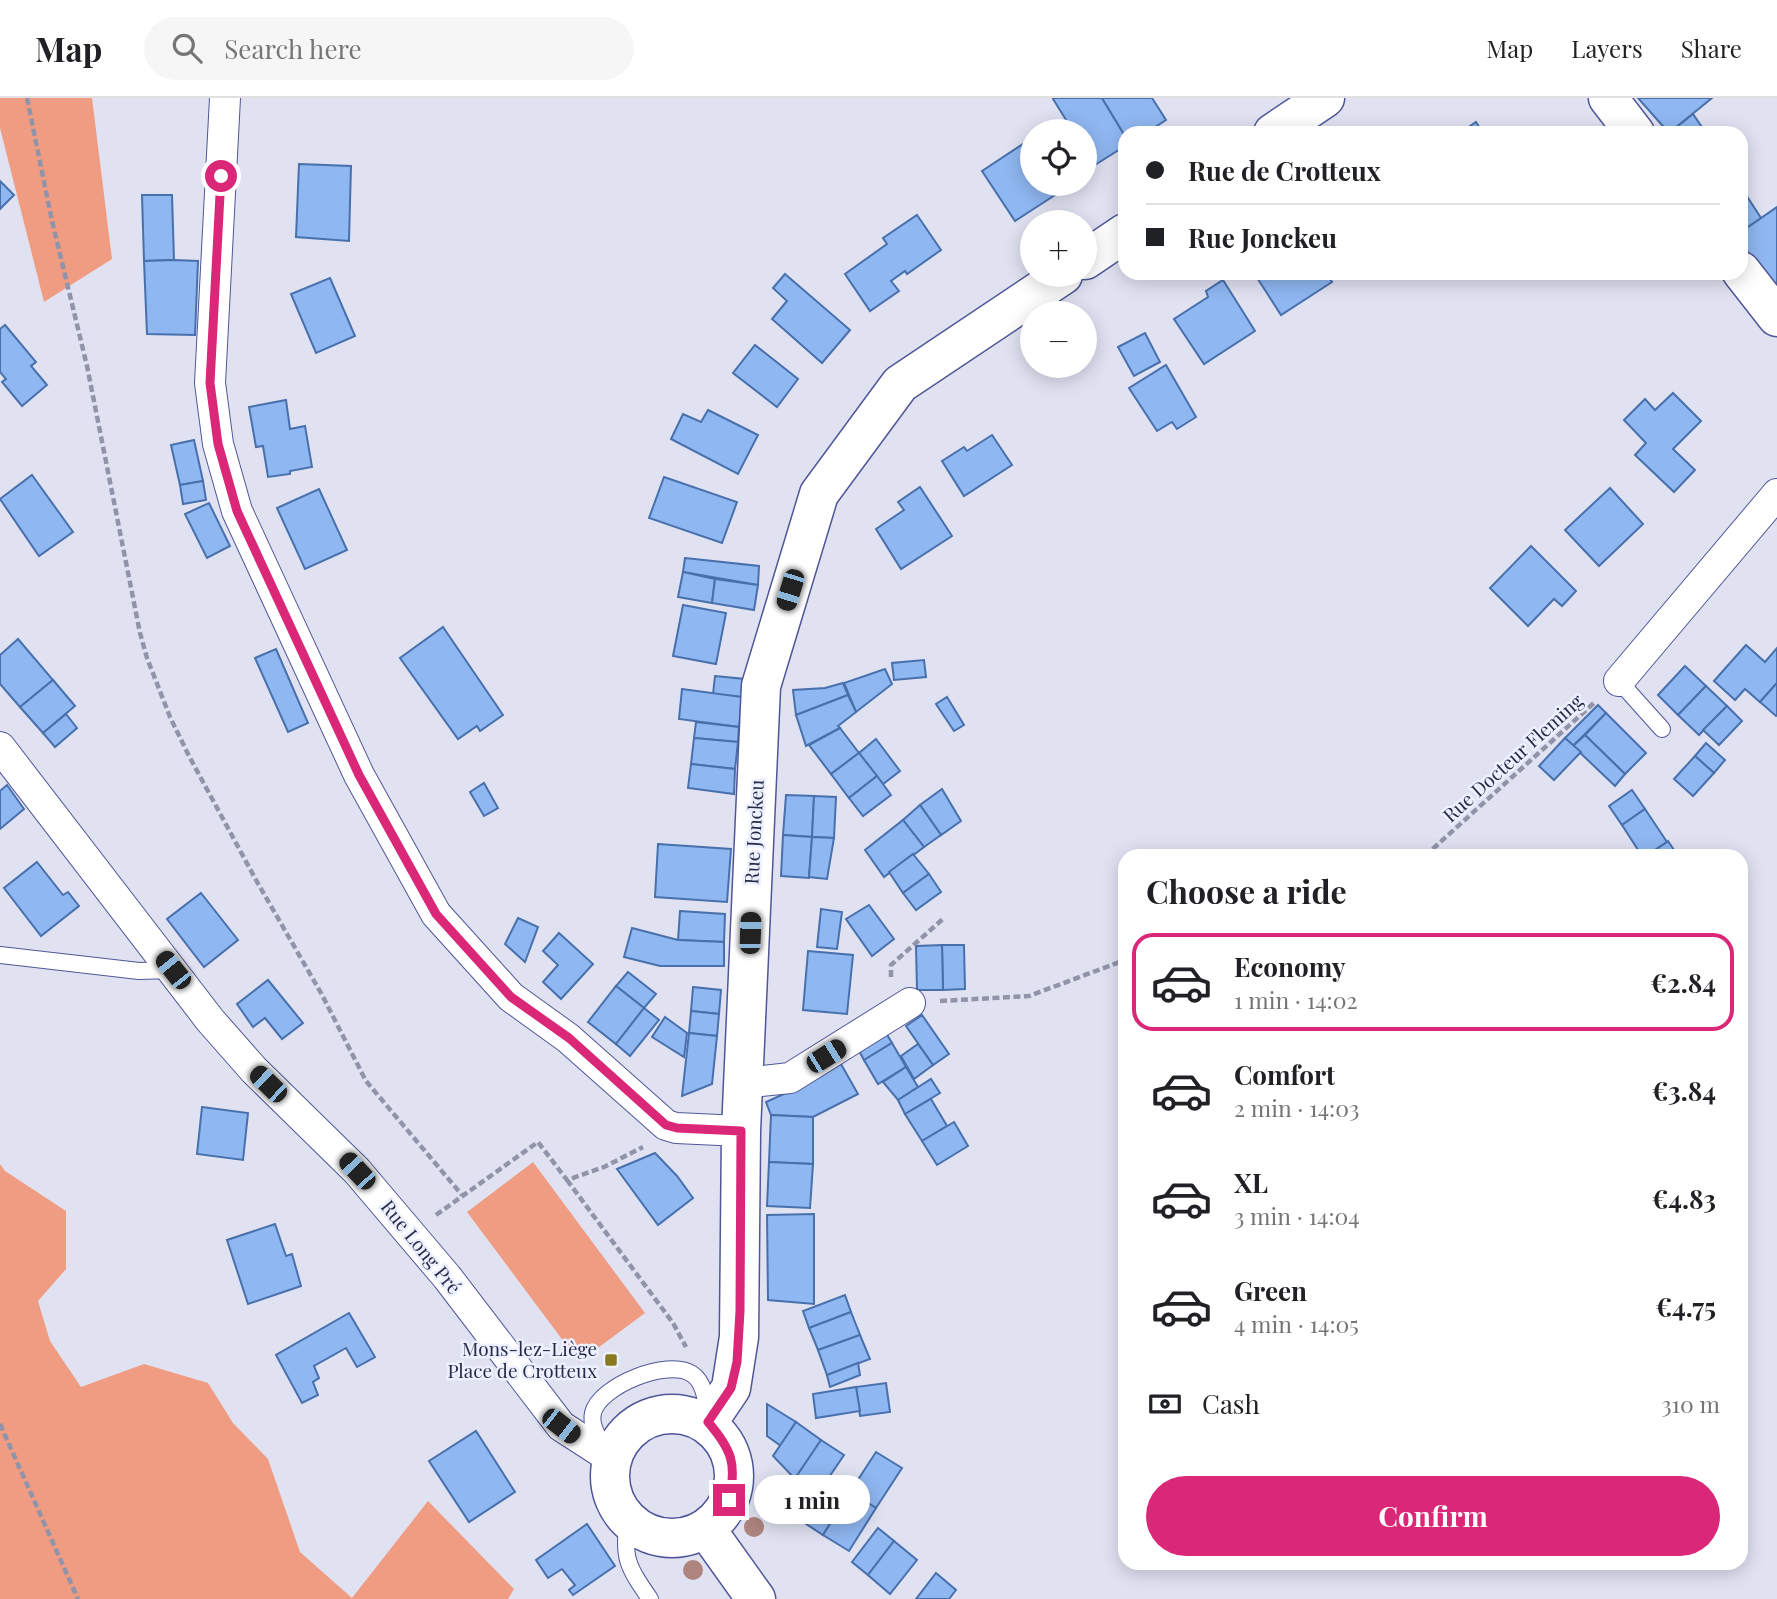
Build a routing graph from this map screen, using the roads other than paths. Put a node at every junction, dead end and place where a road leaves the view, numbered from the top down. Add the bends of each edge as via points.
1 (225, 98) edge
2 (1325, 98) edge
3 (1608, 98) edge
4 (1283, 126) edge
5 (1630, 126) edge
6 (1118, 238) edge
7 (1097, 252) edge
8 (1748, 280) edge
9 (1045, 287) edge
10 (1777, 317) edge
11 (1777, 494) edge
12 (1619, 681) joint
13 (1662, 729) dead end
14 (0, 747) edge
15 (0, 955) edge
16 (173, 970) junction
17 (901, 1009) road end
18 (743, 1083) junction
19 (741, 1131) junction
20 (708, 1422) junction
21 (612, 1459) junction
22 (628, 1519) junction
23 (706, 1529) junction
24 (650, 1599) edge
25 (755, 1599) edge

1 - 19 street via 210,383 218,444 237,511 359,775 436,914 511,997 569,1038 666,1125
2 - 4 street
3 - 5 street
6 - 7 street
8 - 10 street
9 - 18 street, Rue Jonckeu via 900,384 819,494 761,686
11 - 12 street
12 - 13 lane
14 - 16 street, Rue Long Pré
15 - 16 lane via 139,971
16 - 21 street, Rue Long Pré via 254,1070 333,1144 411,1234 561,1426
17 - 18 street via 790,1078
18 - 19 street, Rue Jonckeu
19 - 20 street, Rue Jonckeu via 737,1362 731,1388
20 - 21 street via 685,1415 651,1418 626,1435
20 - 21 lane via 706,1400 693,1374 681,1369 650,1371 602,1398 592,1415
20 - 23 street via 723,1440 734,1476 729,1500 720,1517
21 - 22 street via 611,1487
22 - 23 street via 669,1537
22 - 24 lane via 627,1562
23 - 25 street

